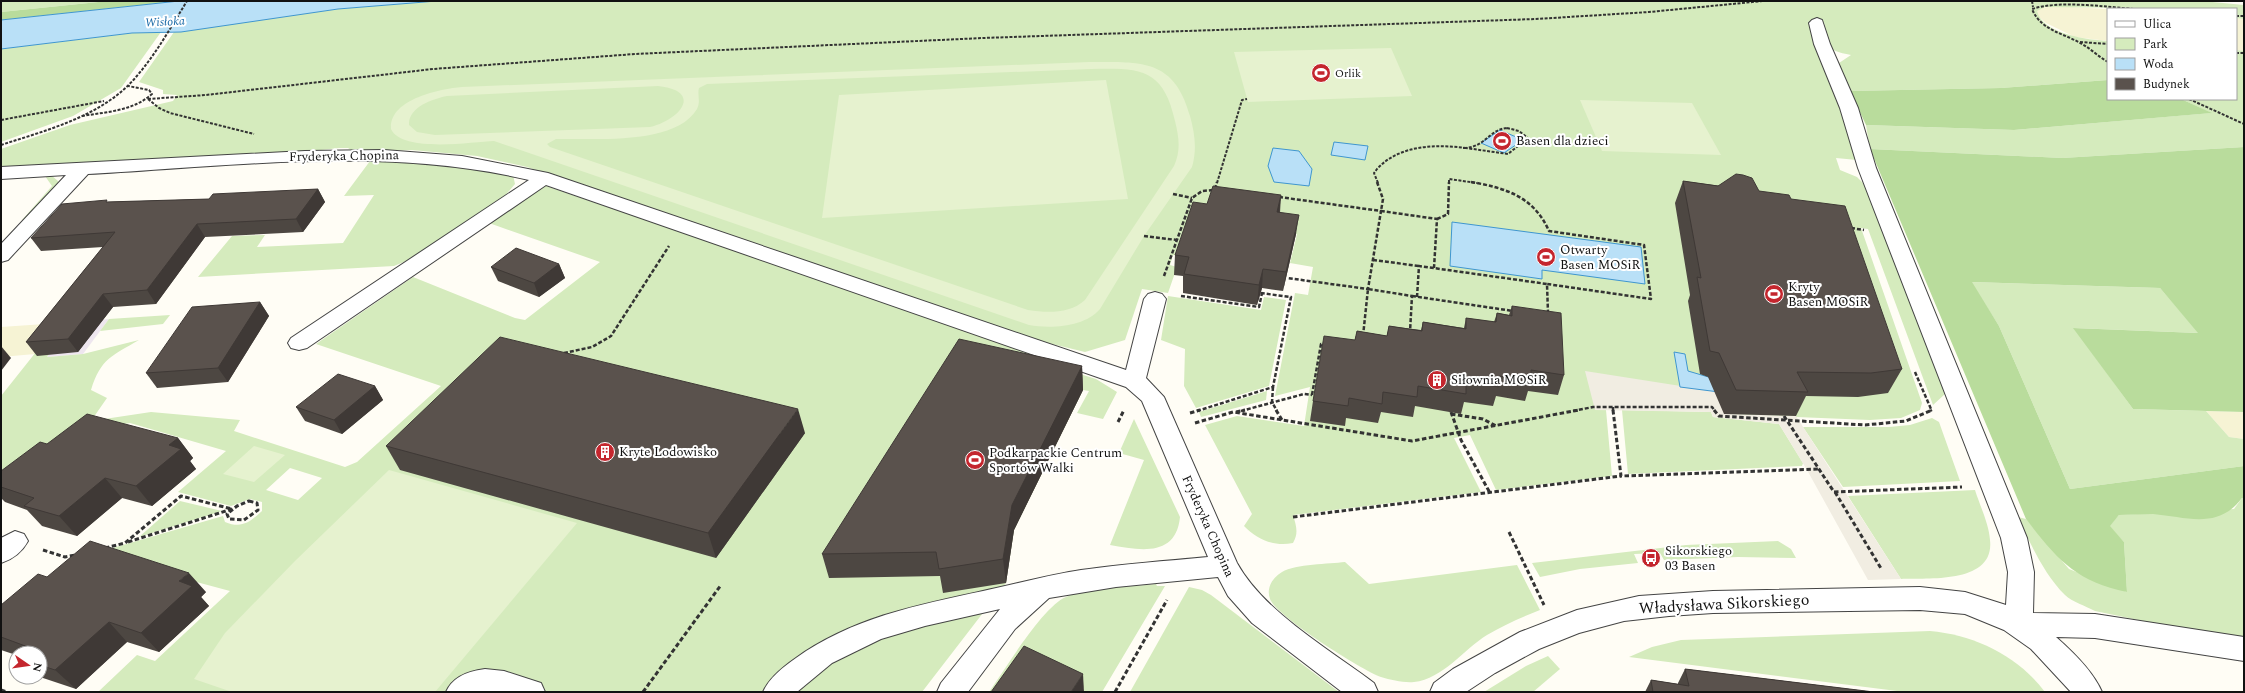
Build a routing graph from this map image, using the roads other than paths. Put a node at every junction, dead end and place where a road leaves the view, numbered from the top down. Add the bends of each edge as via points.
1 (1817, 23) dead end
2 (82, 169) junction
3 (1, 173) edge
4 (544, 178) junction
5 (1, 256) edge
6 (1155, 299) road end
7 (299, 343) dead end
8 (1134, 381) junction
9 (1225, 566) junction
10 (1043, 588) junction
11 (2019, 624) junction
12 (2244, 649) edge
13 (460, 692) edge
14 (531, 692) edge
15 (777, 692) edge
16 (951, 692) edge
17 (1364, 692) edge
18 (1444, 692) edge
19 (2088, 692) edge

1 - 11 street via 1822,44 1849,108 1867,168 2014,538 2021,572
2 - 3 street, Fryderyka Chopina
2 - 4 street, Fryderyka Chopina via 324,155 416,156 453,159
2 - 5 street
4 - 7 street
4 - 8 street, Fryderyka Chopina
6 - 8 street
8 - 9 street, Fryderyka Chopina via 1148,392
9 - 10 street via 1080,581
9 - 17 street, Fryderyka Chopina via 1237,588 1262,615
10 - 15 street via 927,613 863,633 815,659
10 - 16 street via 1005,621
11 - 12 street via 2095,626
11 - 18 street, Władysława Sikorskiego via 1981,607 1948,600 1829,599 1647,606 1602,615 1542,636 1488,662
11 - 19 street via 2053,650
13 - 14 street via 474,682 488,681 501,682

